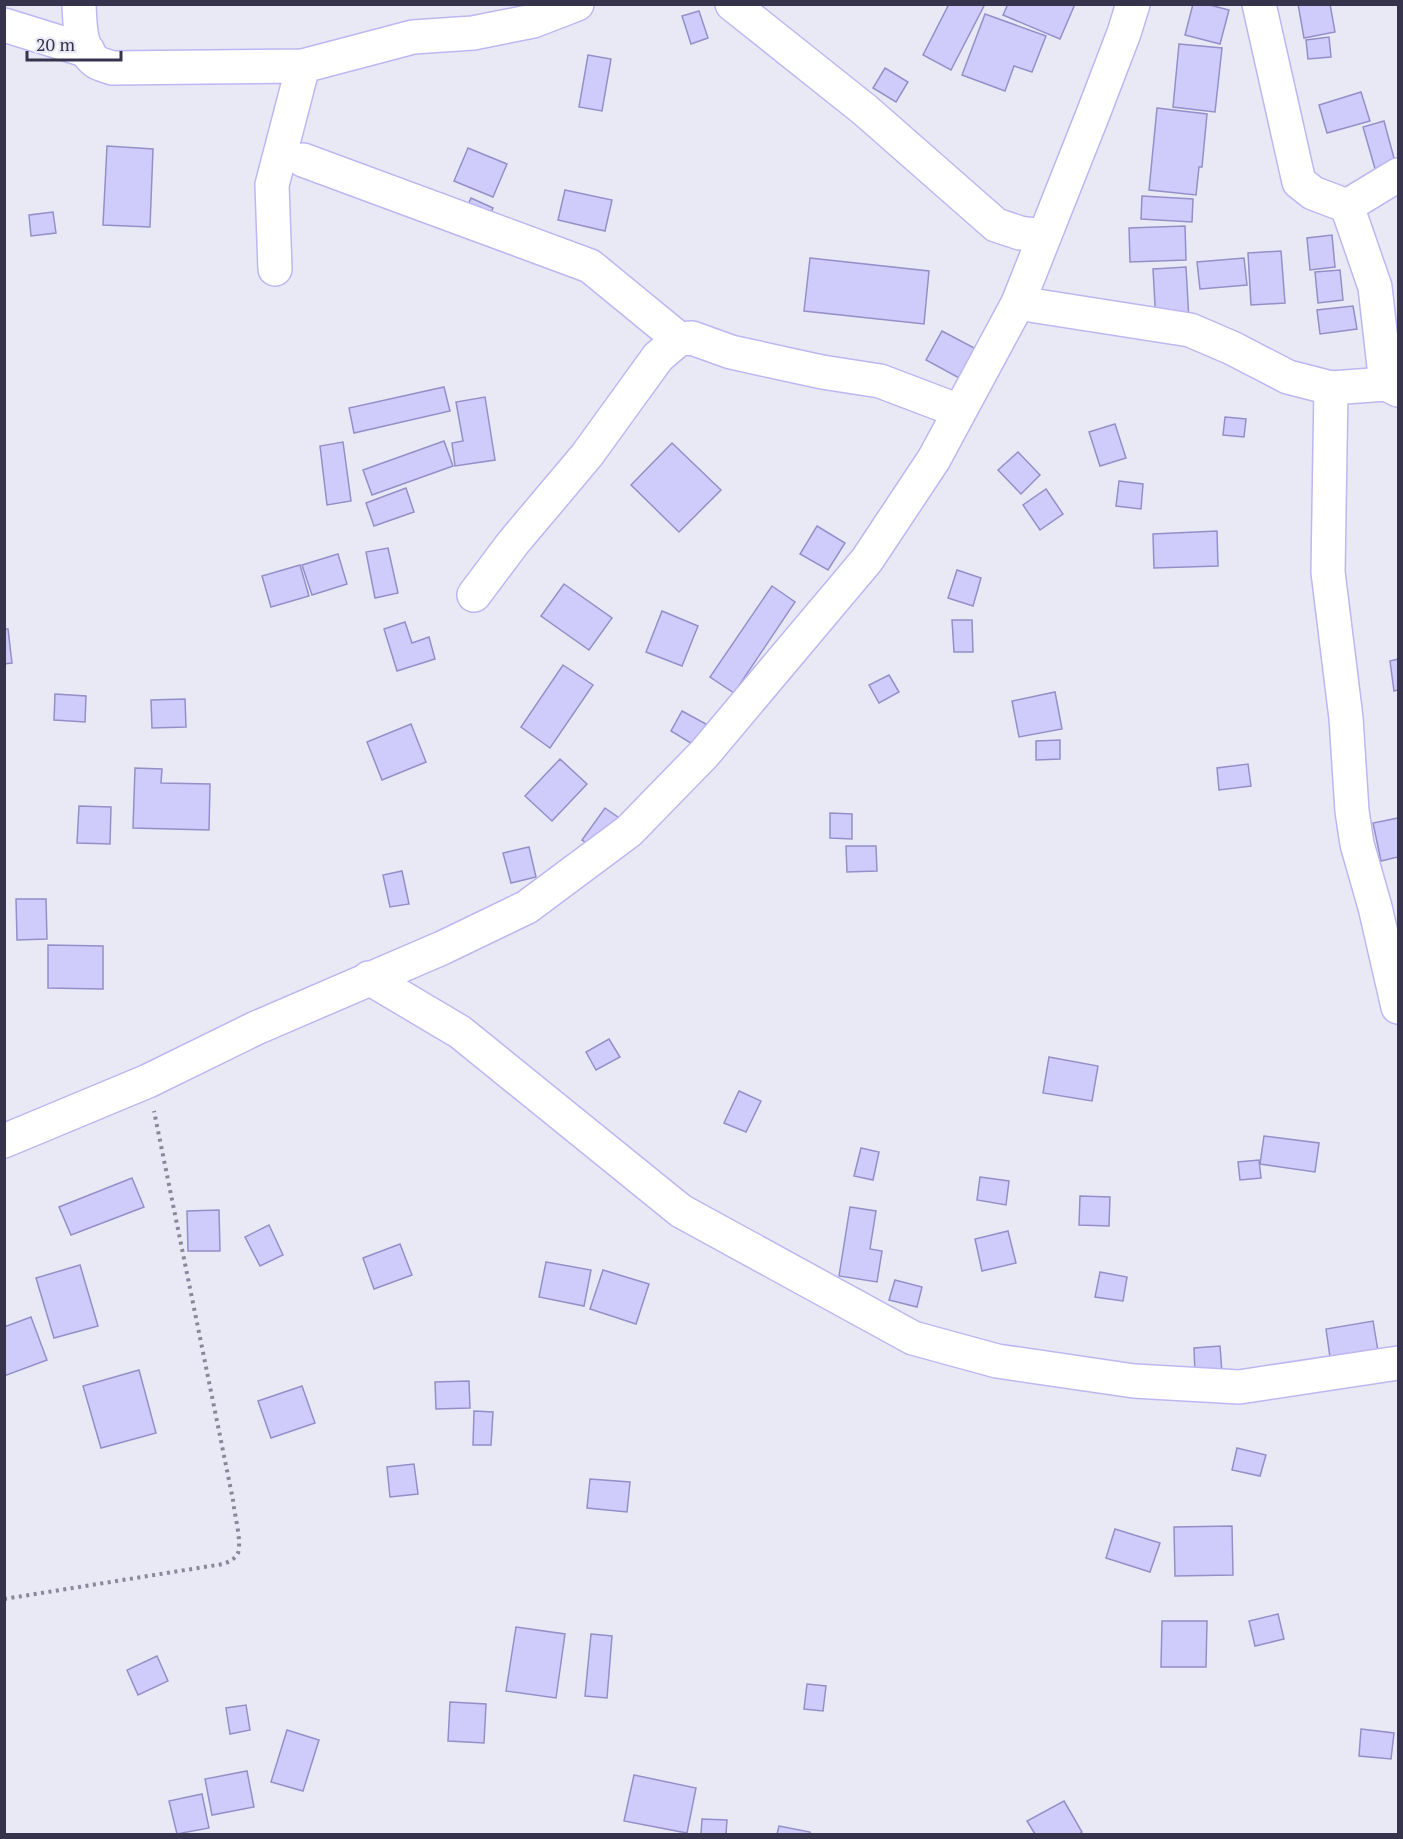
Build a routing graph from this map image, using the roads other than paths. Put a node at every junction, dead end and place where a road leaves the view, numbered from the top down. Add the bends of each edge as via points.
1 (79, 4) edge
2 (577, 4) edge
3 (732, 4) edge
4 (1133, 4) edge
5 (1259, 4) edge
6 (4, 25) edge
7 (87, 51) junction
8 (303, 66) junction
9 (303, 159) dead end
10 (1398, 175) edge
11 (1347, 207) junction
12 (1044, 236) junction
13 (275, 269) dead end
14 (1018, 303) junction
15 (679, 339) junction
16 (1392, 387) edge
17 (1331, 388) junction
18 (959, 411) junction
19 (474, 595) dead end
20 (369, 978) junction
21 (1398, 1007) edge
22 (4, 1141) edge
23 (1398, 1363) edge

1 - 7 street via 80,32
2 - 8 street via 533,21 473,33 413,37
3 - 12 street via 865,110 996,225
4 - 12 street
5 - 11 street via 1299,183 1314,194
6 - 7 street
7 - 8 street via 96,62 112,68
8 - 13 street via 272,184
9 - 15 street via 590,266
10 - 11 street
11 - 16 street via 1376,287
12 - 14 street
14 - 17 street via 1190,330 1288,377
14 - 18 street
15 - 18 street via 692,338 731,352 880,381
15 - 19 street via 658,357 587,455
16 - 17 street
17 - 21 street via 1328,572 1346,717 1352,811
18 - 20 street via 934,459 867,560 704,753 629,831 527,907
20 - 22 street via 148,1081
20 - 23 street via 460,1032 681,1211 913,1338 997,1360 1134,1382 1239,1387

